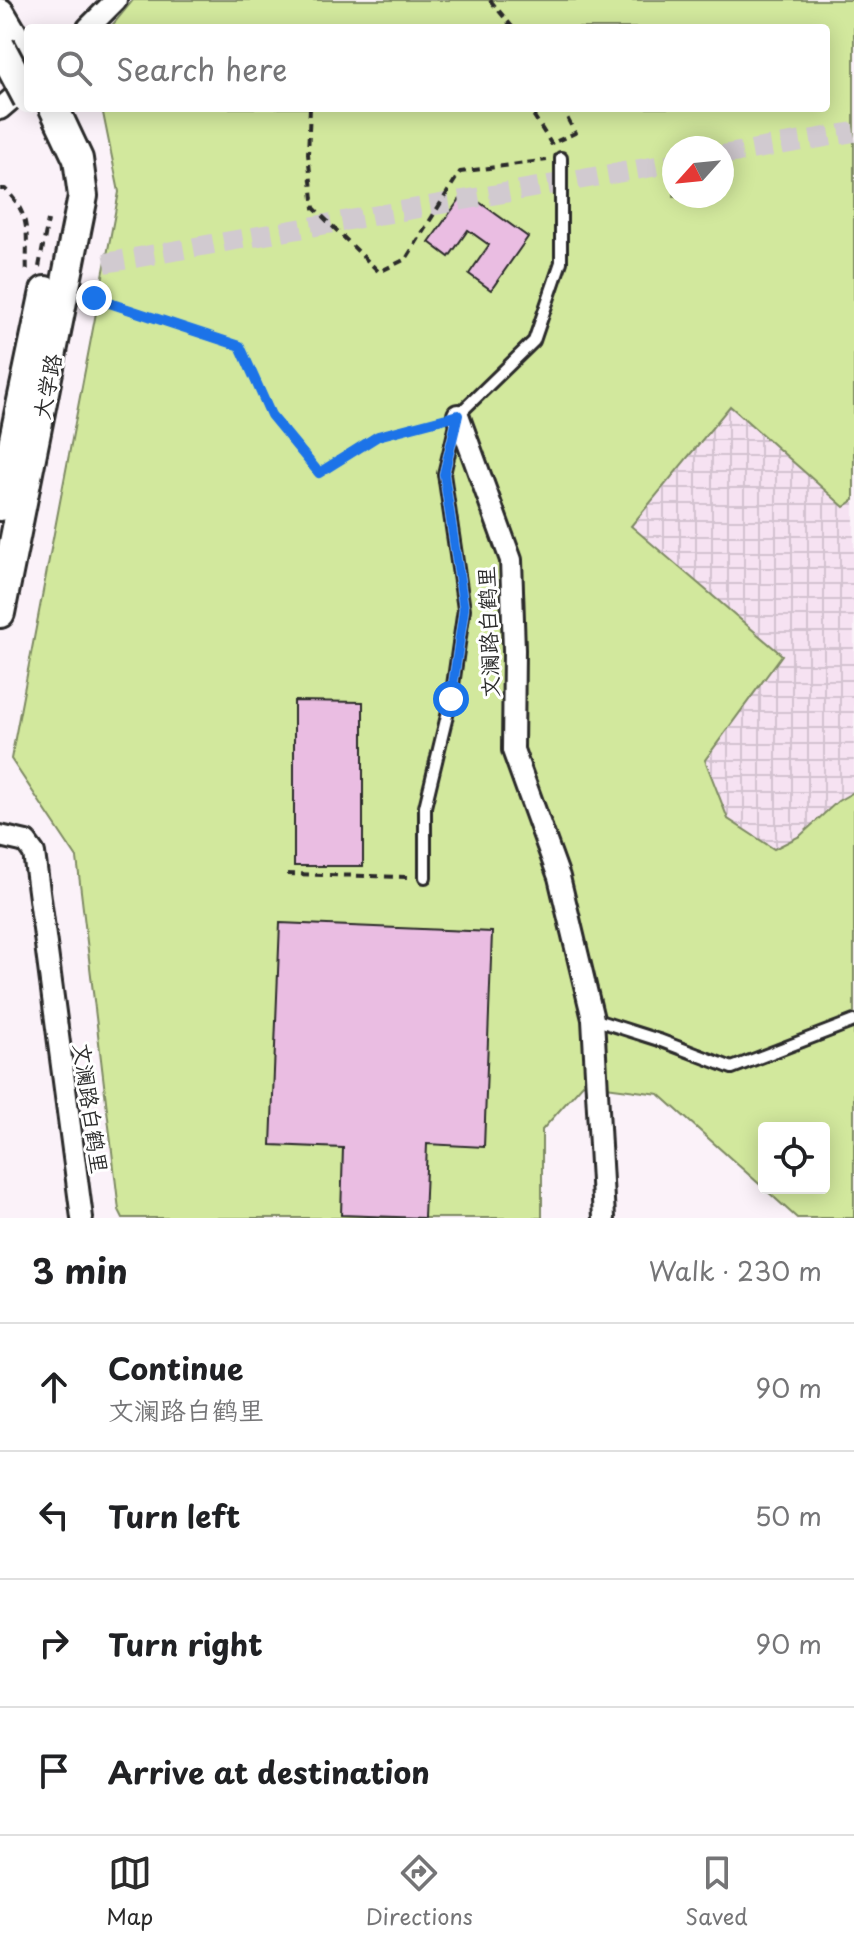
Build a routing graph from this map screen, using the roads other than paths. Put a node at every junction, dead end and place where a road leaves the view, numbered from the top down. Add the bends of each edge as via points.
1 (116, 0) edge
2 (0, 13) edge
3 (92, 24) edge
4 (0, 46) edge
5 (24, 53) edge
6 (24, 88) edge
7 (24, 91) edge
8 (0, 109) edge
9 (36, 112) edge
10 (55, 112) edge
11 (561, 158) road end
12 (71, 163) junction
13 (458, 415) junction
14 (0, 506) edge
15 (0, 613) edge
16 (0, 836) edge
17 (425, 877) road end
18 (593, 1019) junction
19 (854, 1021) edge
20 (82, 1218) edge
21 (604, 1218) edge

1 - 3 street
2 - 5 main road
4 - 7 main road, bridge
6 - 8 street
9 - 12 main road
10 - 12 main road
11 - 13 lane via 561,262 534,341
12 - 14 main road, 大学路
12 - 15 main road, 大学路 via 83,196
13 - 17 lane, 文澜路白鹤里 via 444,474 464,609 451,699 425,807
13 - 18 street, 文澜路白鹤里 via 511,560 513,750 559,877
16 - 20 street, 文澜路白鹤里 via 26,842 34,853
18 - 19 lane via 732,1068
18 - 21 street, 文澜路白鹤里

